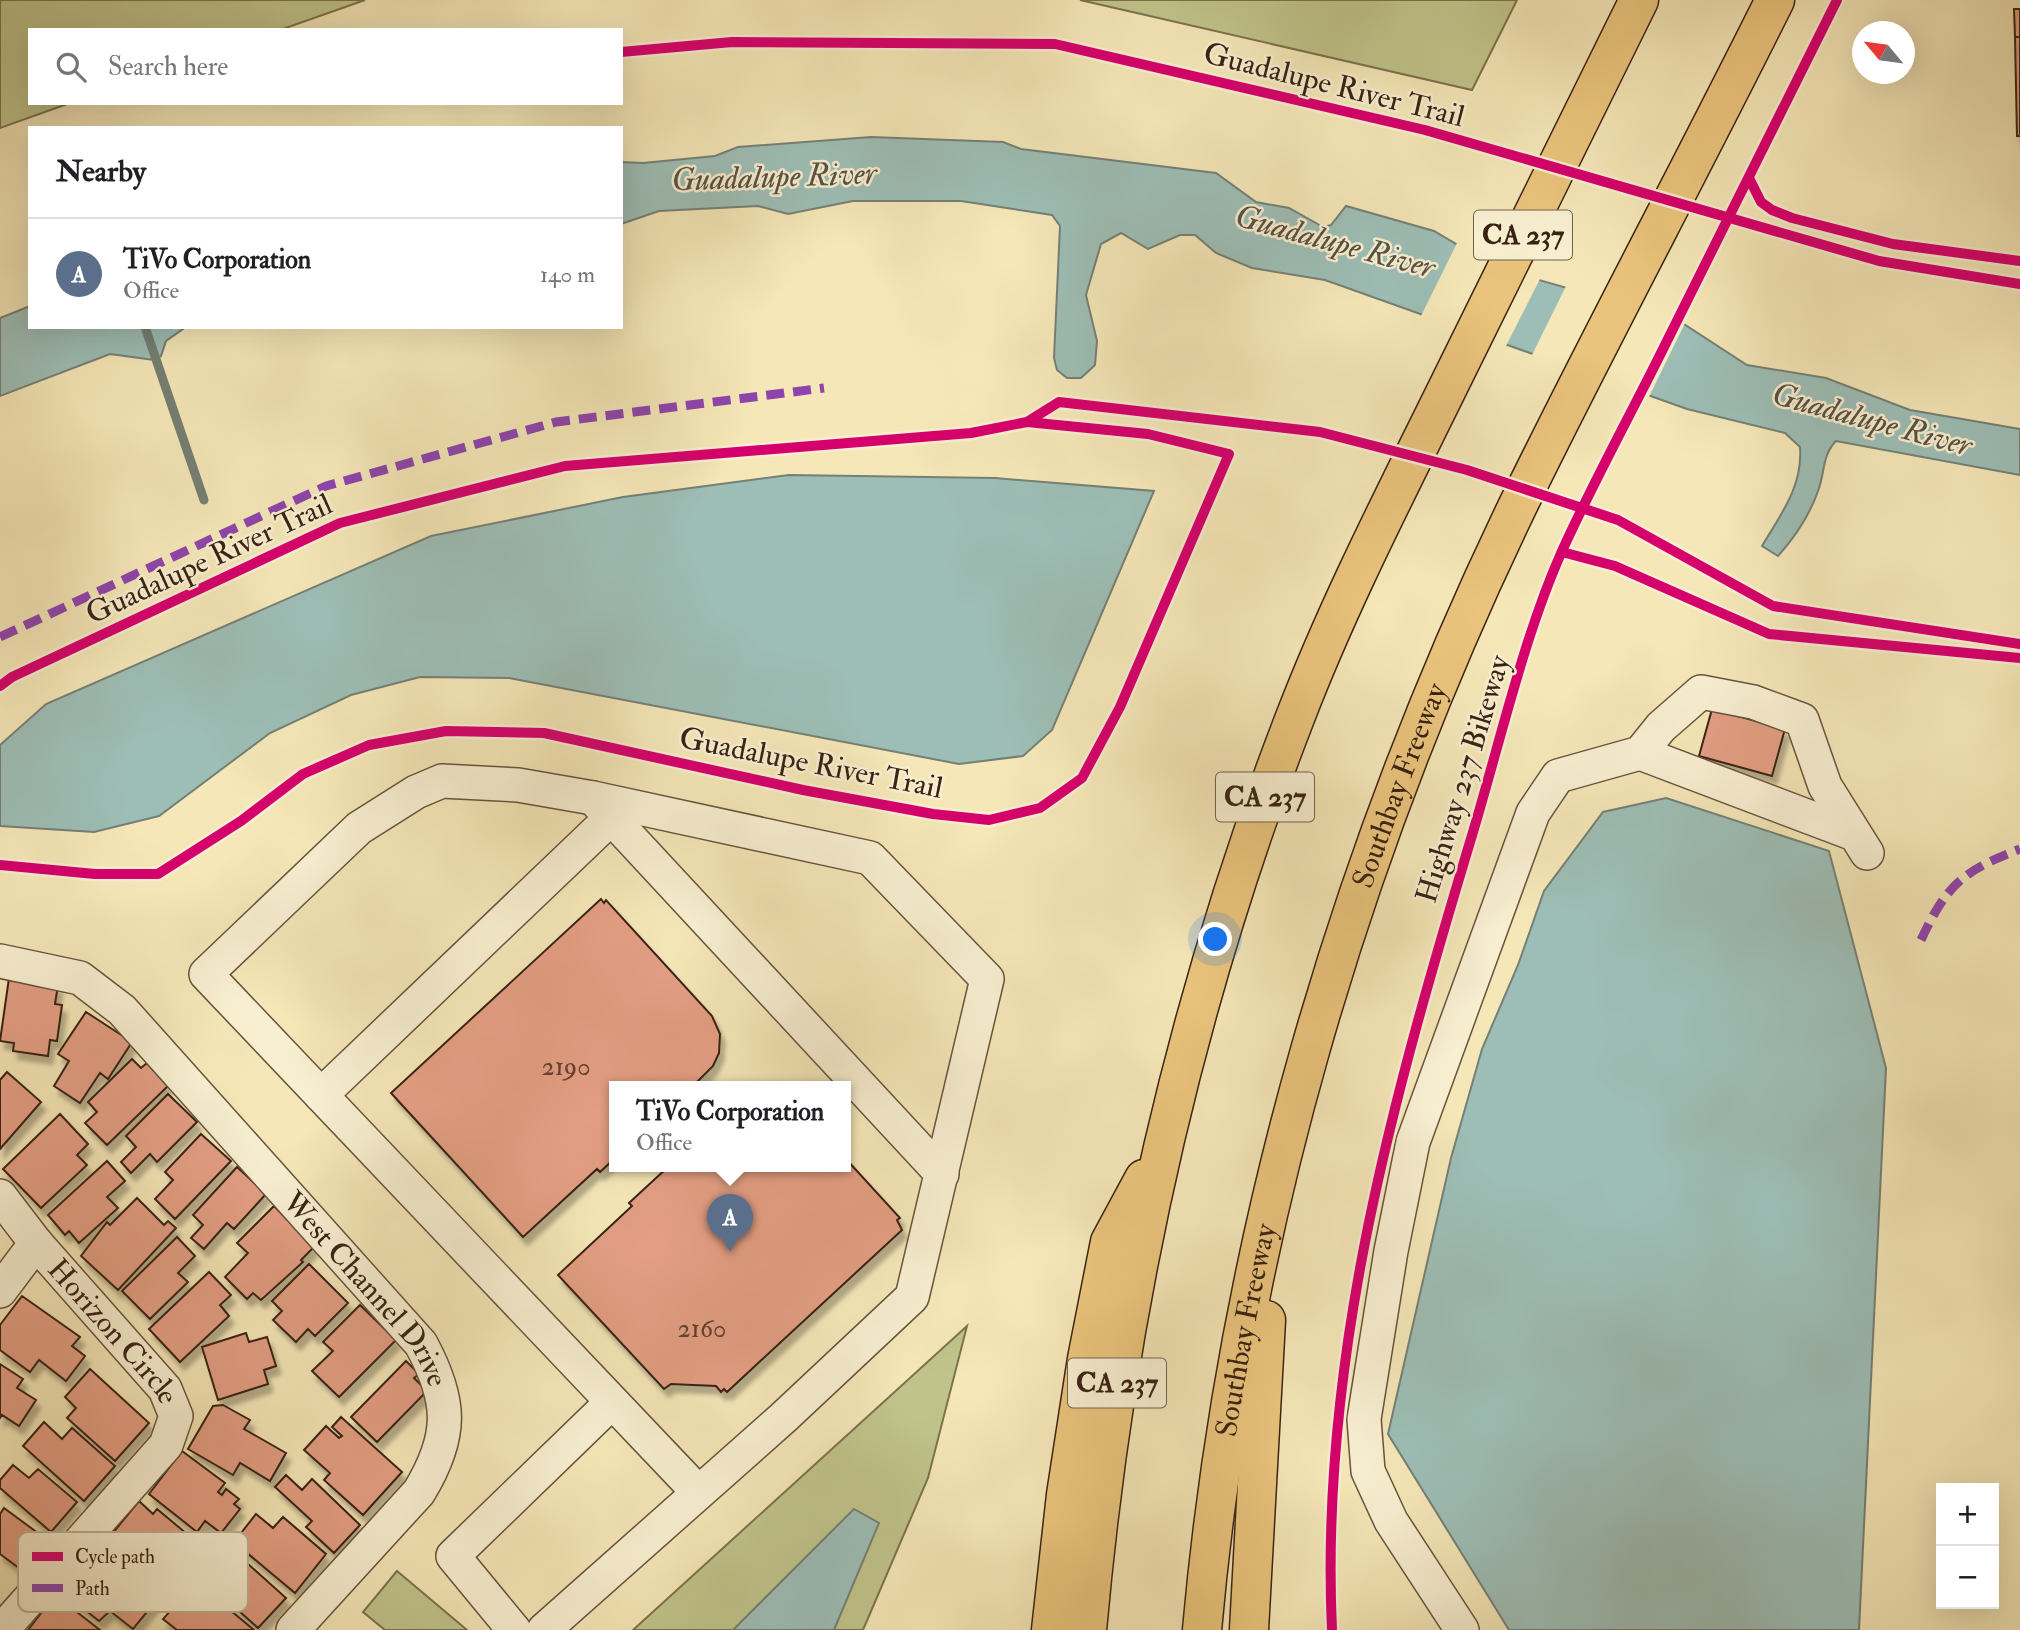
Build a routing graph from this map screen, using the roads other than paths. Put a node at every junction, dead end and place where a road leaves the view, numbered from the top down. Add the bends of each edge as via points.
1 (1639, 0) edge
2 (1775, 0) edge
3 (1640, 753) junction
4 (602, 808) junction
5 (0, 961) edge
6 (321, 1095) junction
7 (1165, 1140) junction
8 (1277, 1171) junction
9 (942, 1174) junction
10 (0, 1196) edge
11 (36, 1243) junction
12 (0, 1291) edge
13 (612, 1402) junction
14 (698, 1492) junction
15 (89, 1532) edge
16 (18, 1612) edge
17 (2, 1630) edge
18 (293, 1630) edge
19 (514, 1630) edge
20 (544, 1630) edge
21 (1051, 1630) edge
22 (1087, 1630) edge
23 (1202, 1630) edge
24 (1248, 1630) edge
25 (1462, 1630) edge

1 - 7 highway, CA 237 via 1321,652 1261,807 1206,976
2 - 8 highway, Southbay Freeway via 1520,502 1446,670 1378,840 1322,1007
3 - 3 street via 1661,727 1701,692 1753,702 1802,720 1825,786 1860,844
3 - 25 street via 1558,776 1533,813 1413,1142 1364,1419 1368,1471 1391,1521
4 - 6 street
4 - 6 street via 518,785 442,780 359,828 206,974
4 - 9 street
4 - 9 street via 870,858 987,979
5 - 18 street, West Channel Drive via 80,978 122,1010 421,1344 439,1376 446,1410 445,1437 435,1466 419,1492
6 - 13 street
7 - 21 highway via 1110,1242 1066,1495
7 - 22 highway, CA 237 via 1125,1328 1098,1508
8 - 23 highway, Southbay Freeway via 1240,1340 1212,1524
8 - 24 highway
9 - 14 street via 912,1297
10 - 11 street, Horizon Circle
11 - 12 street
11 - 15 street, Horizon Circle via 166,1389 176,1416 166,1445
13 - 14 street
13 - 19 street via 453,1556
14 - 20 street
16 - 17 street, Horizon Circle

